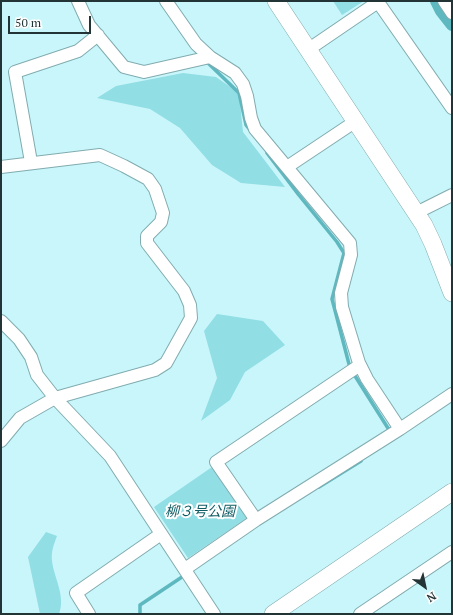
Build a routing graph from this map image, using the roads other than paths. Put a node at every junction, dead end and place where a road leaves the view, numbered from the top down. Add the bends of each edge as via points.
1 (78, 1) edge
2 (166, 1) edge
3 (276, 1) edge
4 (444, 1) edge
5 (452, 13) edge
6 (98, 36) junction
7 (309, 49) junction
8 (210, 57) junction
9 (452, 108) edge
10 (356, 121) junction
11 (31, 162) junction
12 (1, 167) edge
13 (287, 167) junction
14 (452, 195) edge
15 (416, 213) junction
16 (452, 293) edge
17 (1, 321) edge
18 (360, 365) junction
19 (452, 394) edge
20 (55, 398) junction
21 (400, 429) junction
22 (1, 441) edge
23 (452, 492) edge
24 (256, 520) junction
25 (161, 534) junction
26 (452, 552) edge
27 (185, 569) junction
28 (89, 614) edge
29 (214, 614) edge
30 (273, 614) edge
31 (360, 614) edge

1 - 6 street via 89,25
2 - 8 street via 196,44
3 - 7 street
4 - 5 street
6 - 8 street via 124,67 144,72
6 - 11 street via 78,51 15,72
7 - 9 street via 378,2
7 - 10 street
8 - 13 street via 235,73 243,84 255,129
10 - 13 street
10 - 15 street
11 - 12 street
11 - 20 street via 100,155 148,179 156,189 163,213 161,222 147,236 147,242 184,292 190,305 191,318 166,362 161,366 155,370
13 - 18 street via 350,243 351,255 341,293 342,308
14 - 15 street
15 - 16 street via 433,244
17 - 20 street via 31,357 37,375
18 - 21 street
18 - 24 street via 216,462
19 - 21 street
20 - 22 street via 20,418
20 - 25 street via 110,456
21 - 24 street
23 - 30 street
24 - 27 street
25 - 27 street
25 - 28 street via 76,593
26 - 31 street
27 - 29 street

